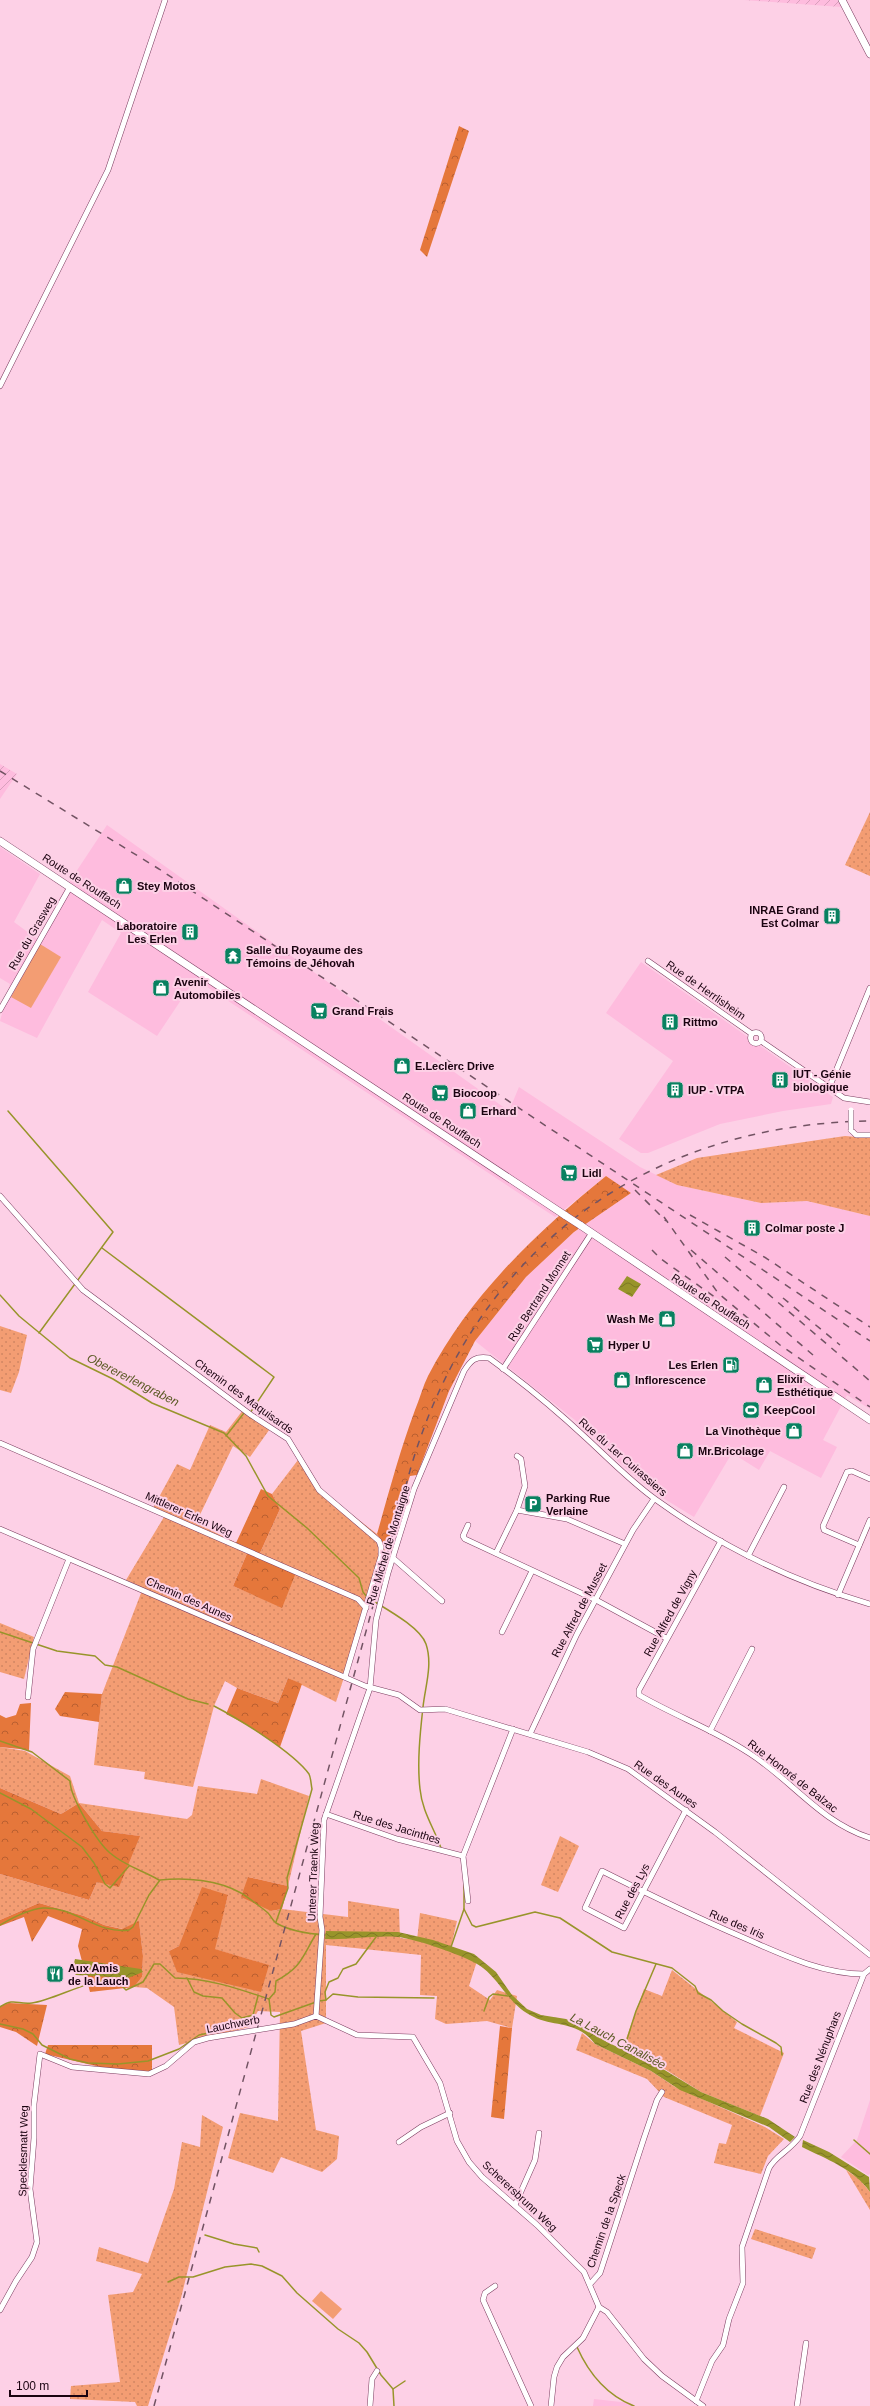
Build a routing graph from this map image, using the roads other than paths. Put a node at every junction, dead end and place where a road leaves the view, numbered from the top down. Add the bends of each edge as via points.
1 (165, 0) edge
2 (842, 0) edge
3 (870, 54) edge
4 (0, 386) edge
5 (0, 841) edge
6 (70, 887) junction
7 (648, 961) dead end
8 (870, 988) edge
9 (0, 1010) edge
10 (829, 1088) junction
11 (850, 1100) junction
12 (870, 1102) edge
13 (870, 1135) edge
14 (0, 1196) edge
15 (591, 1234) junction
16 (503, 1369) junction
17 (870, 1420) edge
18 (0, 1443) edge
19 (517, 1456) dead end
20 (870, 1479) edge
21 (784, 1487) dead end
22 (654, 1499) junction
23 (517, 1510) junction
24 (870, 1520) edge
25 (468, 1525) dead end
26 (0, 1529) edge
27 (721, 1541) junction
28 (625, 1544) junction
29 (859, 1545) junction
30 (496, 1553) junction
31 (748, 1556) junction
32 (393, 1558) junction
33 (69, 1559) junction
34 (532, 1571) junction
35 (838, 1595) junction
36 (596, 1600) junction
37 (442, 1601) dead end
38 (870, 1604) edge
39 (366, 1608) junction
40 (502, 1632) dead end
41 (666, 1638) junction
42 (752, 1649) dead end
43 (345, 1677) junction
44 (370, 1688) junction
45 (639, 1695) joint
46 (28, 1697) dead end
47 (512, 1729) junction
48 (710, 1731) junction
49 (530, 1734) junction
50 (686, 1810) junction
51 (326, 1814) junction
52 (870, 1838) edge
53 (463, 1856) junction
54 (602, 1871) joint
55 (643, 1892) junction
56 (468, 1901) dead end
57 (870, 1955) edge
58 (870, 1969) edge
59 (864, 1974) junction
60 (316, 2016) junction
61 (40, 2054) joint
62 (662, 2092) dead end
63 (450, 2114) junction
64 (539, 2133) dead end
65 (399, 2142) dead end
66 (515, 2205) junction
67 (590, 2284) junction
68 (494, 2286) dead end
69 (599, 2307) junction
70 (0, 2310) edge
71 (806, 2343) dead end
72 (377, 2371) dead end
73 (696, 2401) junction
74 (370, 2406) edge
75 (531, 2406) edge
76 (551, 2406) edge
77 (703, 2406) edge
78 (797, 2406) edge

1 - 4 street via 108,170
2 - 3 main road
5 - 6 main road, Route de Rouffach
6 - 9 street, Rue du Grasweg
6 - 15 main road, Route de Rouffach, bridge
7 - 10 street, Rue de Herrlisheim via 752,1034 759,1033 761,1041
8 - 10 street
10 - 11 street, Rue de Herrlisheim
11 - 12 street, Rue de Herrlisheim
11 - 13 street, bridge via 851,1130 856,1135
14 - 39 street, Chemin des Maquisards via 83,1290 251,1415 288,1439 319,1490 379,1541 381,1551
15 - 16 street, Rue Bertrand Monnet
15 - 17 main road, Route de Rouffach
16 - 22 street, Rue du 1er Cuirassiers
16 - 32 street, Rue Michel de Montaigne via 489,1358 479,1356 471,1360 464,1370 414,1489
18 - 39 street, Mittlerer Erlen Weg via 358,1599
19 - 23 street via 521,1459 525,1486
20 - 29 street via 852,1471 847,1472 823,1526 824,1530
21 - 31 street
22 - 27 street, Rue du 1er Cuirassiers
22 - 28 street, Rue Alfred de Musset
23 - 28 street via 567,1519
23 - 30 street
24 - 29 street
25 - 30 street via 463,1536 465,1539
26 - 33 street, Chemin des Aunes
27 - 31 street, Rue du 1er Cuirassiers
27 - 41 street, Rue Alfred de Vigny
28 - 36 street, Rue Alfred de Musset
29 - 35 street
30 - 34 street
31 - 35 street, Rue du 1er Cuirassiers
32 - 37 street
32 - 44 street, Rue Michel de Montaigne via 379,1605
33 - 43 street, Chemin des Aunes
33 - 46 street via 33,1648
34 - 36 street
34 - 40 street
35 - 38 street, Rue du 1er Cuirassiers
36 - 41 street
36 - 49 street, Rue Alfred de Musset via 577,1634
39 - 43 street, Chemin des Maquisards
41 - 45 street, Rue Alfred de Vigny via 639,1690
42 - 48 street
43 - 44 street, Chemin des Aunes
44 - 47 street, Rue des Aunes via 399,1695 420,1710 445,1709
44 - 51 street, Unterer Traenk Weg
45 - 48 street, Rue Honoré de Balzac via 672,1714
47 - 49 street, Rue des Aunes
47 - 53 street
48 - 52 street, Rue Honoré de Balzac via 768,1766 819,1812 841,1826
49 - 50 street, Rue des Aunes via 588,1752 628,1769
50 - 55 street, Rue des Lys
50 - 57 street, Rue des Aunes
51 - 53 street, Rue des Jacinthes via 396,1839
51 - 60 street, Unterer Traenk Weg
53 - 56 street
54 - 55 street, Rue des Iris
54 - 55 street, Rue des Lys via 585,1908 624,1928
55 - 59 street, Rue des Iris via 800,1961 835,1971
58 - 59 street
59 - 73 street, Rue des Nénuphars via 800,2136 794,2145 773,2160 769,2168 742,2247 743,2283 723,2345 712,2361
60 - 61 street, Lauchwerb via 294,2024 194,2042 166,2066 149,2074 72,2067
60 - 63 street, Scherersbrunn Weg via 357,2035 413,2037 440,2083
61 - 70 street, Specklesmatt Weg via 34,2104 30,2189 37,2230 36,2246
62 - 67 street, Chemin de la Speck via 657,2100 600,2273
63 - 65 street via 421,2127
63 - 66 street, Scherersbrunn Weg via 457,2141 469,2162 482,2177
64 - 66 street via 535,2160
66 - 67 street, Scherersbrunn Weg via 577,2264
67 - 69 street, Chemin de la Speck
68 - 75 street via 485,2293 483,2300
69 - 73 street, Chemin de la Speck via 607,2312 644,2359
69 - 76 street via 583,2338 563,2357 557,2367
71 - 78 street
72 - 74 street via 372,2380
73 - 77 street, Chemin de la Speck

